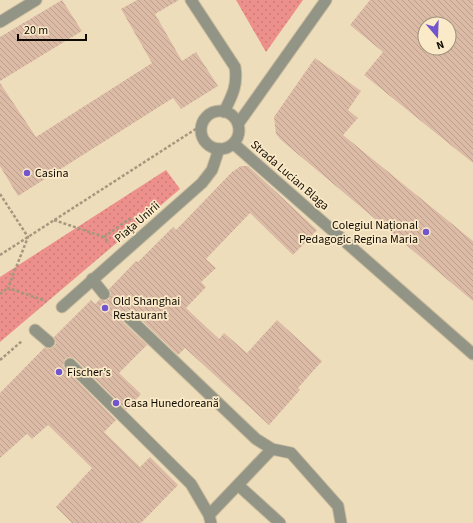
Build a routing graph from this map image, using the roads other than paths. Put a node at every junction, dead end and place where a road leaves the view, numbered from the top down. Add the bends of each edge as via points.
1 (36, 0) edge
2 (191, 0) edge
3 (326, 0) edge
4 (0, 22) edge
5 (224, 112) junction
6 (238, 124) junction
7 (234, 144) junction
8 (219, 150) junction
9 (92, 279) junction
10 (104, 294) dead end
11 (62, 307) road end
12 (128, 317) dead end
13 (35, 330) road end
14 (49, 342) dead end
15 (473, 354) edge
16 (70, 364) dead end
17 (272, 449) junction
18 (238, 485) junction
19 (210, 519) edge
20 (280, 523) edge
21 (342, 523) edge

1 - 4 street
2 - 5 street via 235,66 236,87
3 - 6 street
5 - 6 street via 231,115
5 - 8 street via 214,112 209,116 201,131 205,142
6 - 7 street via 239,134
7 - 8 street
7 - 15 street, Strada Lucian Blaga
8 - 9 street, Piața Unirii via 212,170 202,183
9 - 10 street
9 - 11 street, Piața Unirii
12 - 17 street via 256,439
13 - 14 street
16 - 19 street via 191,484
17 - 18 street
17 - 21 street via 291,453 338,506
18 - 19 street
18 - 20 street

